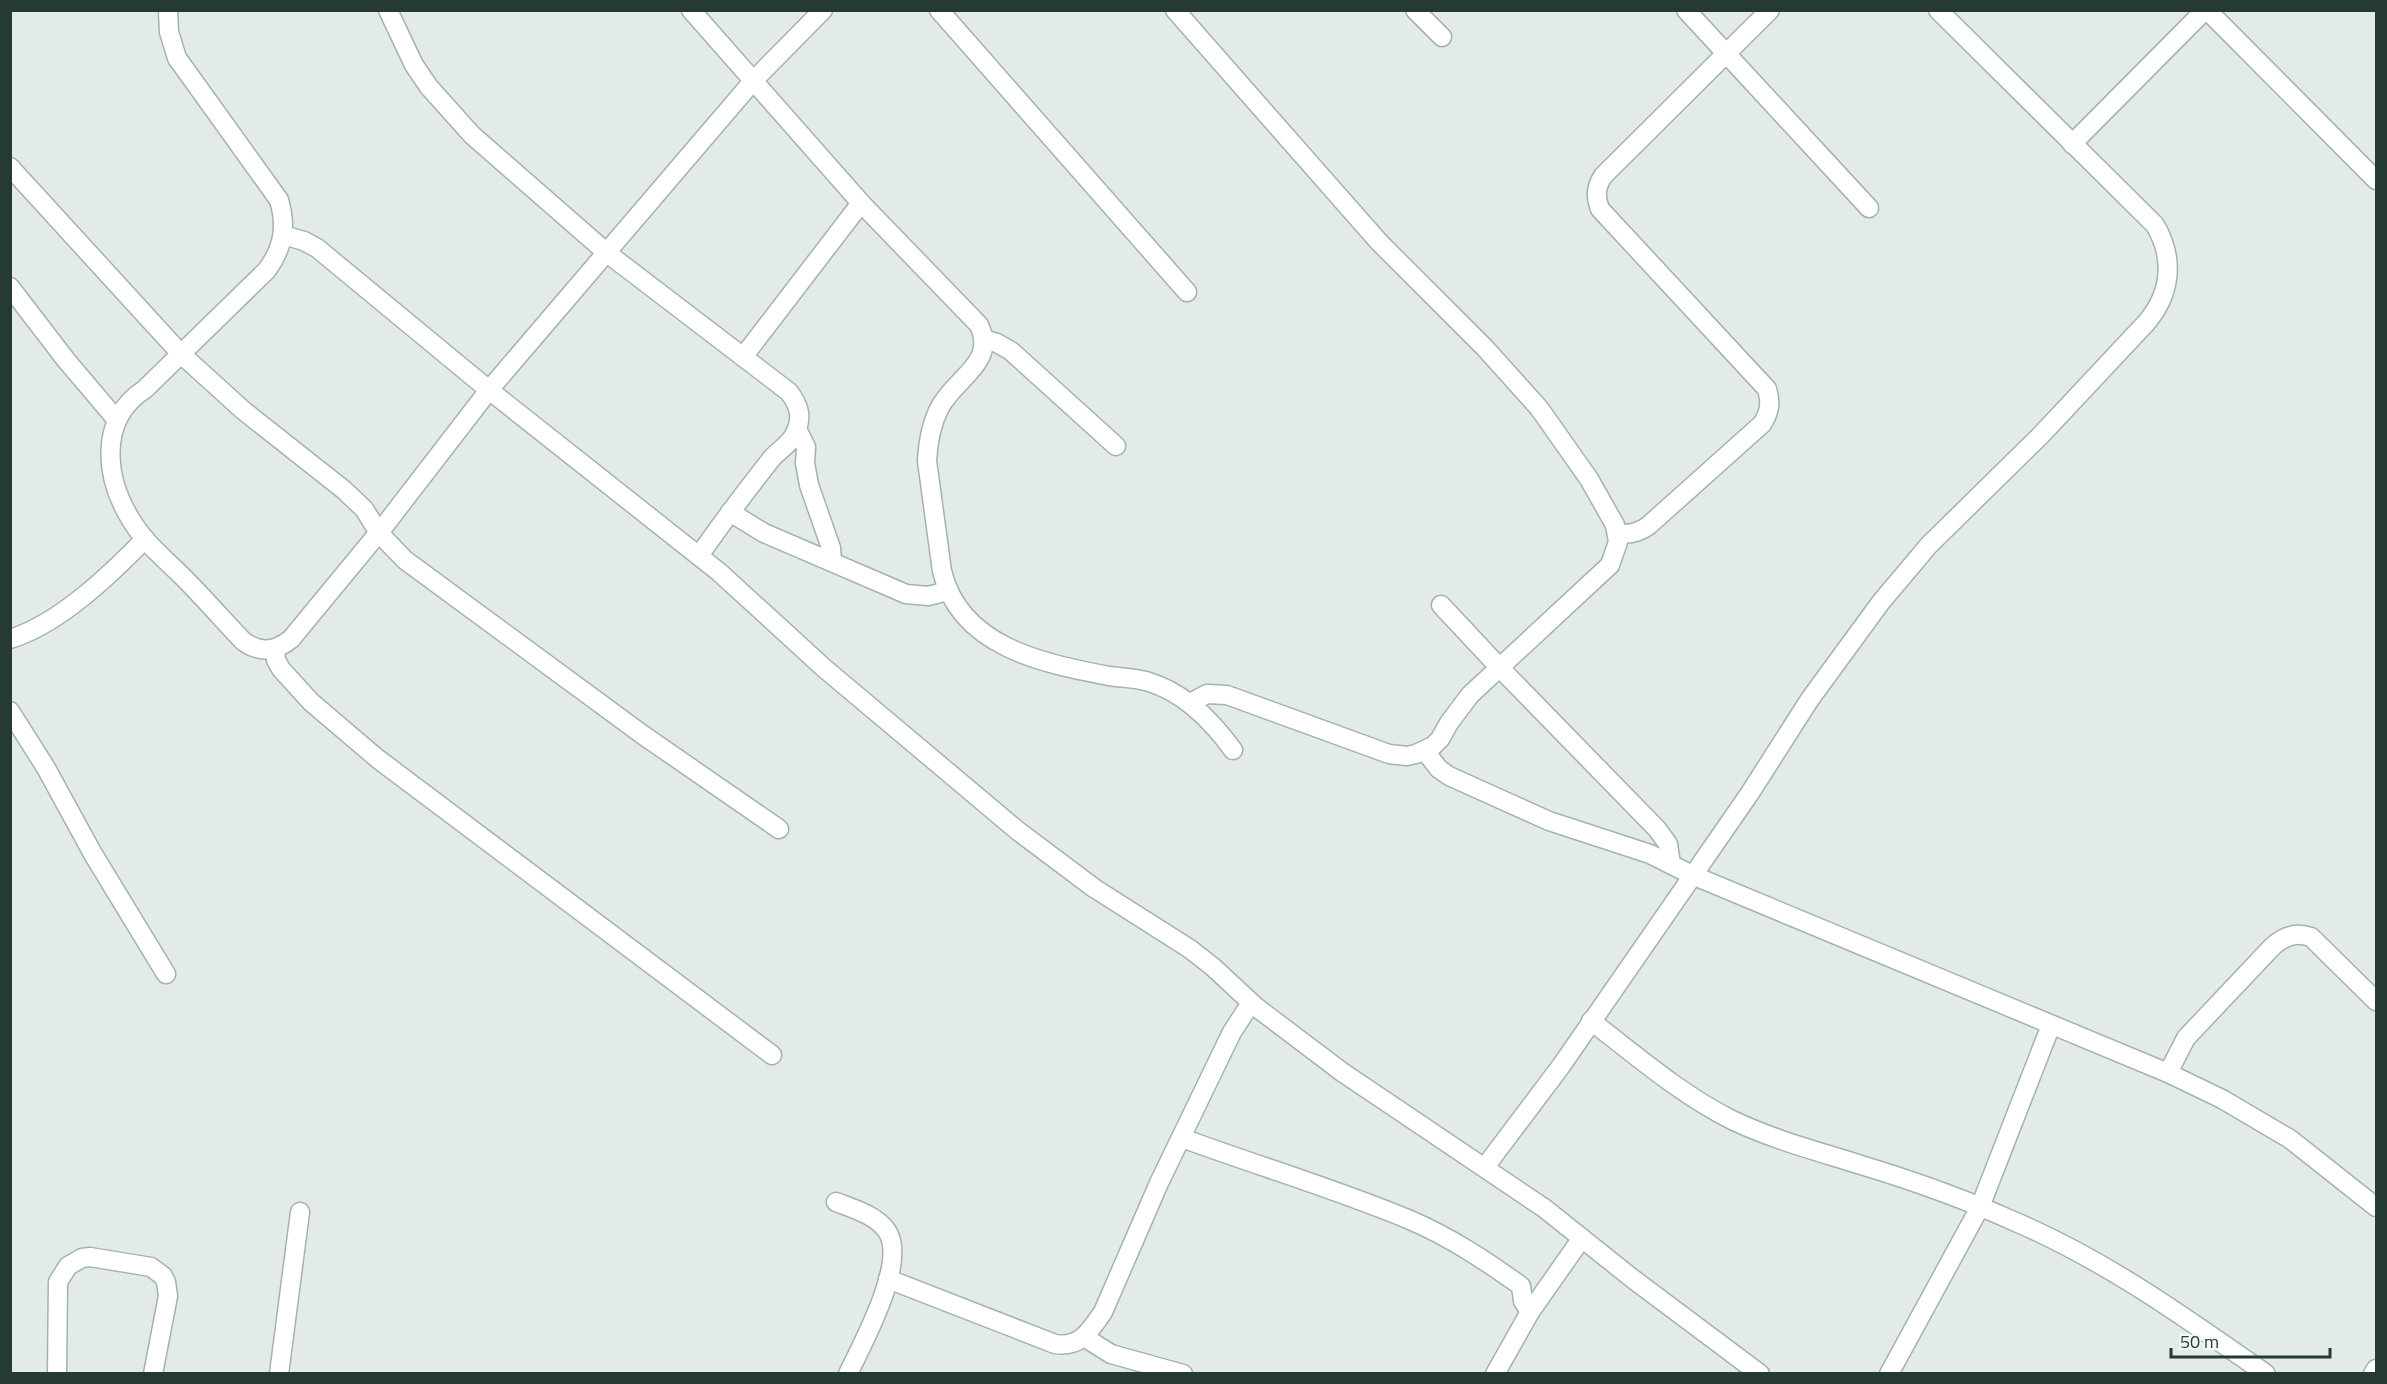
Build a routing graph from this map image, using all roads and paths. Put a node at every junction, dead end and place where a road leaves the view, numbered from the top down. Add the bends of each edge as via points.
1 (168, 10) edge
2 (388, 10) edge
3 (691, 10) edge
4 (823, 10) edge
5 (939, 10) edge
6 (1175, 10) edge
7 (1415, 10) edge
8 (1686, 10) edge
9 (1770, 10) edge
10 (1938, 10) edge
11 (2206, 10) edge
12 (1442, 37) dead end
13 (1726, 54) junction
14 (753, 81) junction
15 (2072, 144) junction
16 (10, 167) edge
17 (2376, 180) edge
18 (861, 203) junction
19 (1869, 208) dead end
20 (283, 235) junction
21 (607, 253) junction
22 (10, 288) edge
23 (1187, 292) dead end
24 (984, 339) junction
25 (181, 354) junction
26 (743, 357) junction
27 (489, 390) junction
28 (117, 419) junction
29 (797, 429) junction
30 (1116, 446) dead end
31 (730, 512) junction
32 (378, 533) junction
33 (1618, 533) junction
34 (145, 539) junction
35 (699, 556) junction
36 (832, 562) junction
37 (948, 591) junction
38 (1441, 605) dead end
39 (10, 639) edge
40 (275, 649) junction
41 (1499, 668) junction
42 (1190, 703) junction
43 (10, 711) edge
44 (1233, 750) dead end
45 (1425, 751) junction
46 (779, 829) dead end
47 (1671, 864) junction
48 (1692, 875) junction
49 (166, 974) dead end
50 (2376, 1001) edge
51 (1251, 1003) junction
52 (1591, 1021) junction
53 (2051, 1024) junction
54 (772, 1055) dead end
55 (2168, 1073) junction
56 (1182, 1138) junction
57 (1485, 1167) junction
58 (836, 1202) dead end
59 (1980, 1207) junction
60 (2376, 1207) edge
61 (300, 1212) dead end
62 (1582, 1238) junction
63 (886, 1282) junction
64 (1530, 1312) junction
65 (1084, 1337) junction
66 (2376, 1369) edge
67 (1751, 1371) edge
68 (57, 1374) edge
69 (153, 1374) edge
70 (279, 1374) edge
71 (848, 1374) edge
72 (1183, 1374) edge
73 (1495, 1374) edge
74 (1889, 1374) edge
75 (2266, 1374) edge
76 (2373, 1374) edge

1 - 20 street via 169,32 177,58 279,201
2 - 21 street via 414,65 456,120
3 - 14 street
4 - 14 street
5 - 23 street
6 - 33 street via 1378,242 1513,377 1566,443
7 - 12 street
8 - 13 street
9 - 13 street
10 - 15 street
11 - 15 street
11 - 17 street
13 - 19 street
13 - 33 street via 1603,176 1597,197 1600,209 1767,389 1770,409 1762,424 1648,526 1640,532
14 - 18 street
14 - 21 street
15 - 48 street via 2146,216 2161,236 2168,271 2160,304 2041,435 1929,545 1881,602 1810,699
16 - 25 street
18 - 24 street via 979,325
18 - 26 street
20 - 25 street via 267,270
20 - 27 street via 317,248
21 - 26 street
21 - 27 street
22 - 28 street
24 - 30 street via 1011,351
24 - 37 street via 978,363 940,406 929,434 927,461
25 - 28 street via 134,397
25 - 32 street via 244,411 344,490 364,509
26 - 29 street via 795,400 799,410
27 - 32 street
27 - 35 street
28 - 34 street via 111,441 113,474 125,510
29 - 31 street
29 - 36 street via 806,447 809,485 831,548
31 - 35 street
31 - 36 street via 764,533
32 - 40 street via 291,639
32 - 46 street via 405,560 476,613
33 - 41 street via 1617,550 1610,565
34 - 39 street via 83,597 45,624
34 - 40 street via 243,641 258,649
35 - 51 street via 824,668 1018,831 1094,888 1190,949
36 - 37 street via 906,594 928,596
37 - 42 street via 969,623 994,640 1056,664 1149,682
38 - 41 street
40 - 54 street via 280,669 378,759
41 - 45 street via 1465,702 1440,740
41 - 47 street via 1657,829 1668,844
42 - 44 street
42 - 45 street via 1206,694 1227,695 1389,754 1407,756
43 - 49 street
45 - 47 street via 1449,776 1549,821
47 - 48 street
48 - 52 street
48 - 53 street
50 - 55 street via 2311,937 2287,936 2186,1038
51 - 56 street via 1232,1032
51 - 57 street via 1351,1078
52 - 57 street
52 - 59 street via 1680,1090 1732,1119 1799,1147
53 - 55 street
53 - 59 street
55 - 60 street via 2290,1139
56 - 64 street via 1410,1220 1458,1245 1521,1286 1523,1301
56 - 65 street via 1102,1312
57 - 62 street
58 - 63 street via 874,1218 886,1230 893,1246
59 - 74 street
59 - 75 street via 2054,1239 2133,1282
61 - 70 street
62 - 64 street
62 - 67 street
63 - 65 street via 1055,1344 1072,1344
63 - 71 street
64 - 73 street
65 - 72 street via 1112,1354
66 - 76 street
68 - 69 street via 58,1282 68,1266 90,1257 151,1267 163,1276 168,1296

